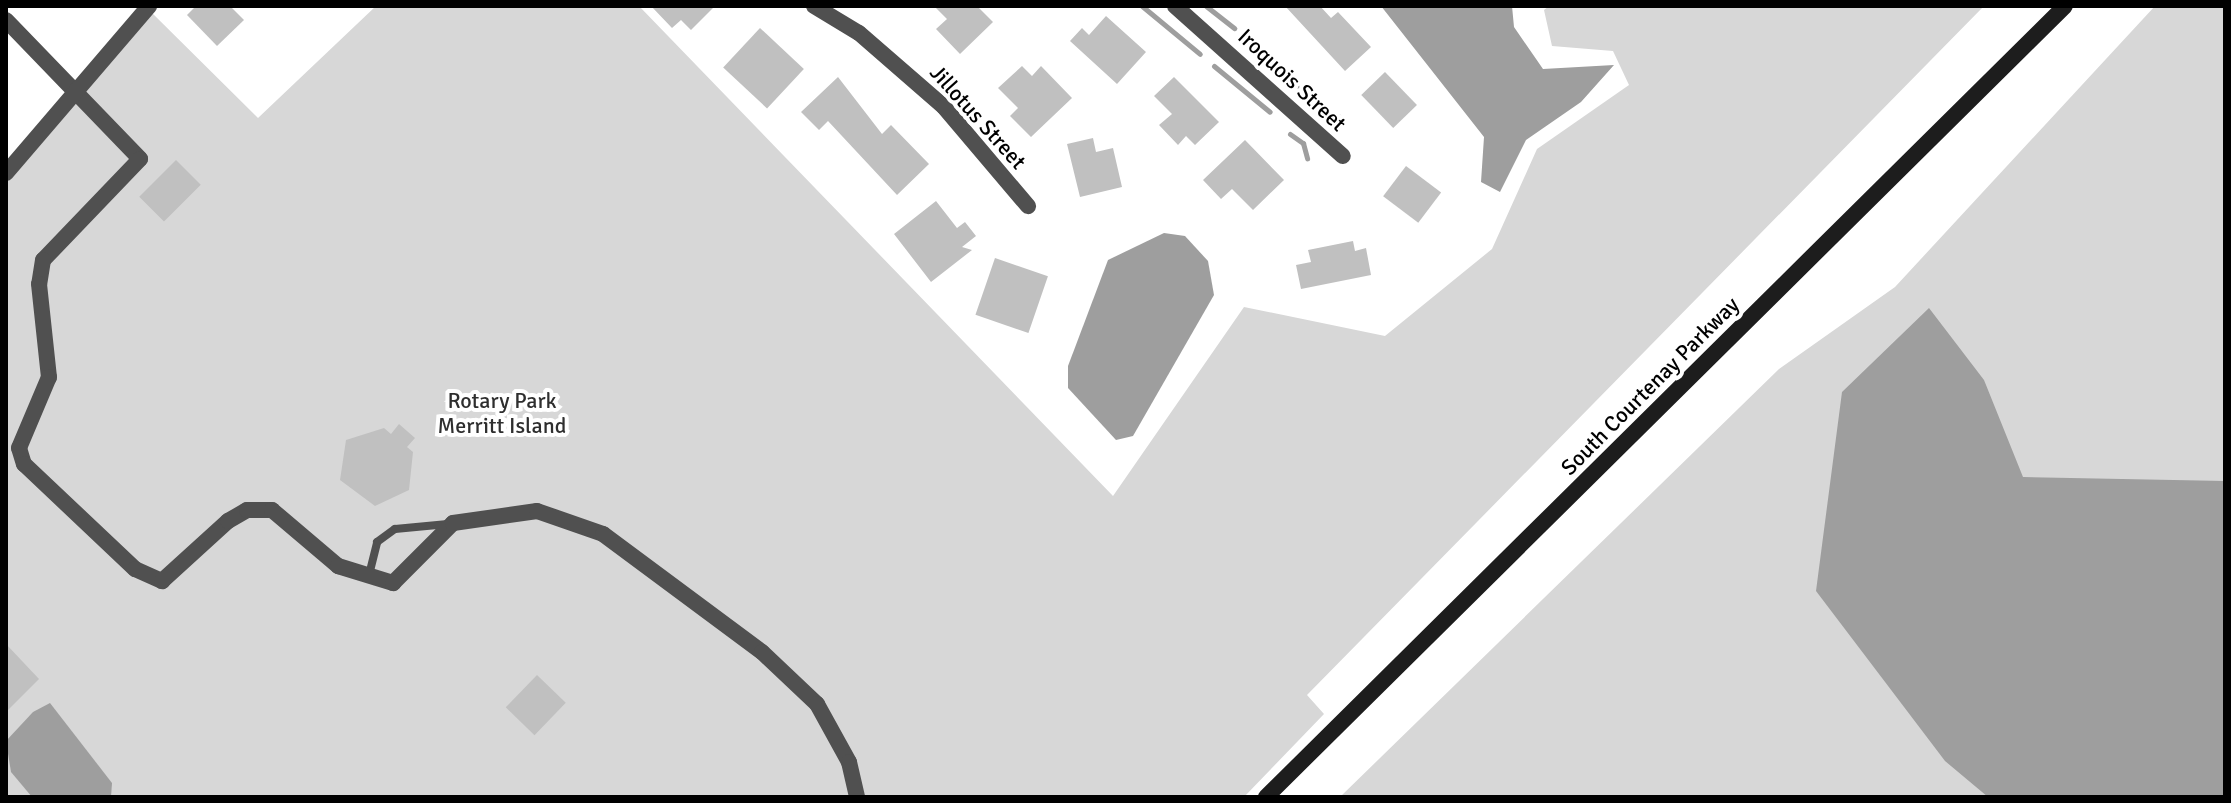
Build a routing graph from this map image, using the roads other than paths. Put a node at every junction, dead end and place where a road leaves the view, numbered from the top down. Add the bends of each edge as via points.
1 (149, 6) edge
2 (814, 6) edge
3 (1175, 6) edge
4 (2065, 6) edge
5 (6, 20) edge
6 (74, 92) junction
7 (1343, 156) dead end
8 (6, 173) edge
9 (1028, 206) dead end
10 (453, 523) junction
11 (369, 575) junction
12 (857, 797) edge
13 (1266, 797) edge

1 - 6 street
2 - 9 street, Jillotus Street via 859,33 944,107
3 - 7 street, Iroquois Street
4 - 13 main road, South Courtenay Parkway
5 - 6 street
6 - 8 street
6 - 11 street via 140,159 43,260 39,284 49,377 46,394 21,431 24,464 149,579 162,581 178,571 247,510 272,510 338,566
10 - 11 street via 393,583
10 - 11 lane via 395,529 377,542
10 - 12 street via 537,511 603,534 762,652 817,704 849,762

